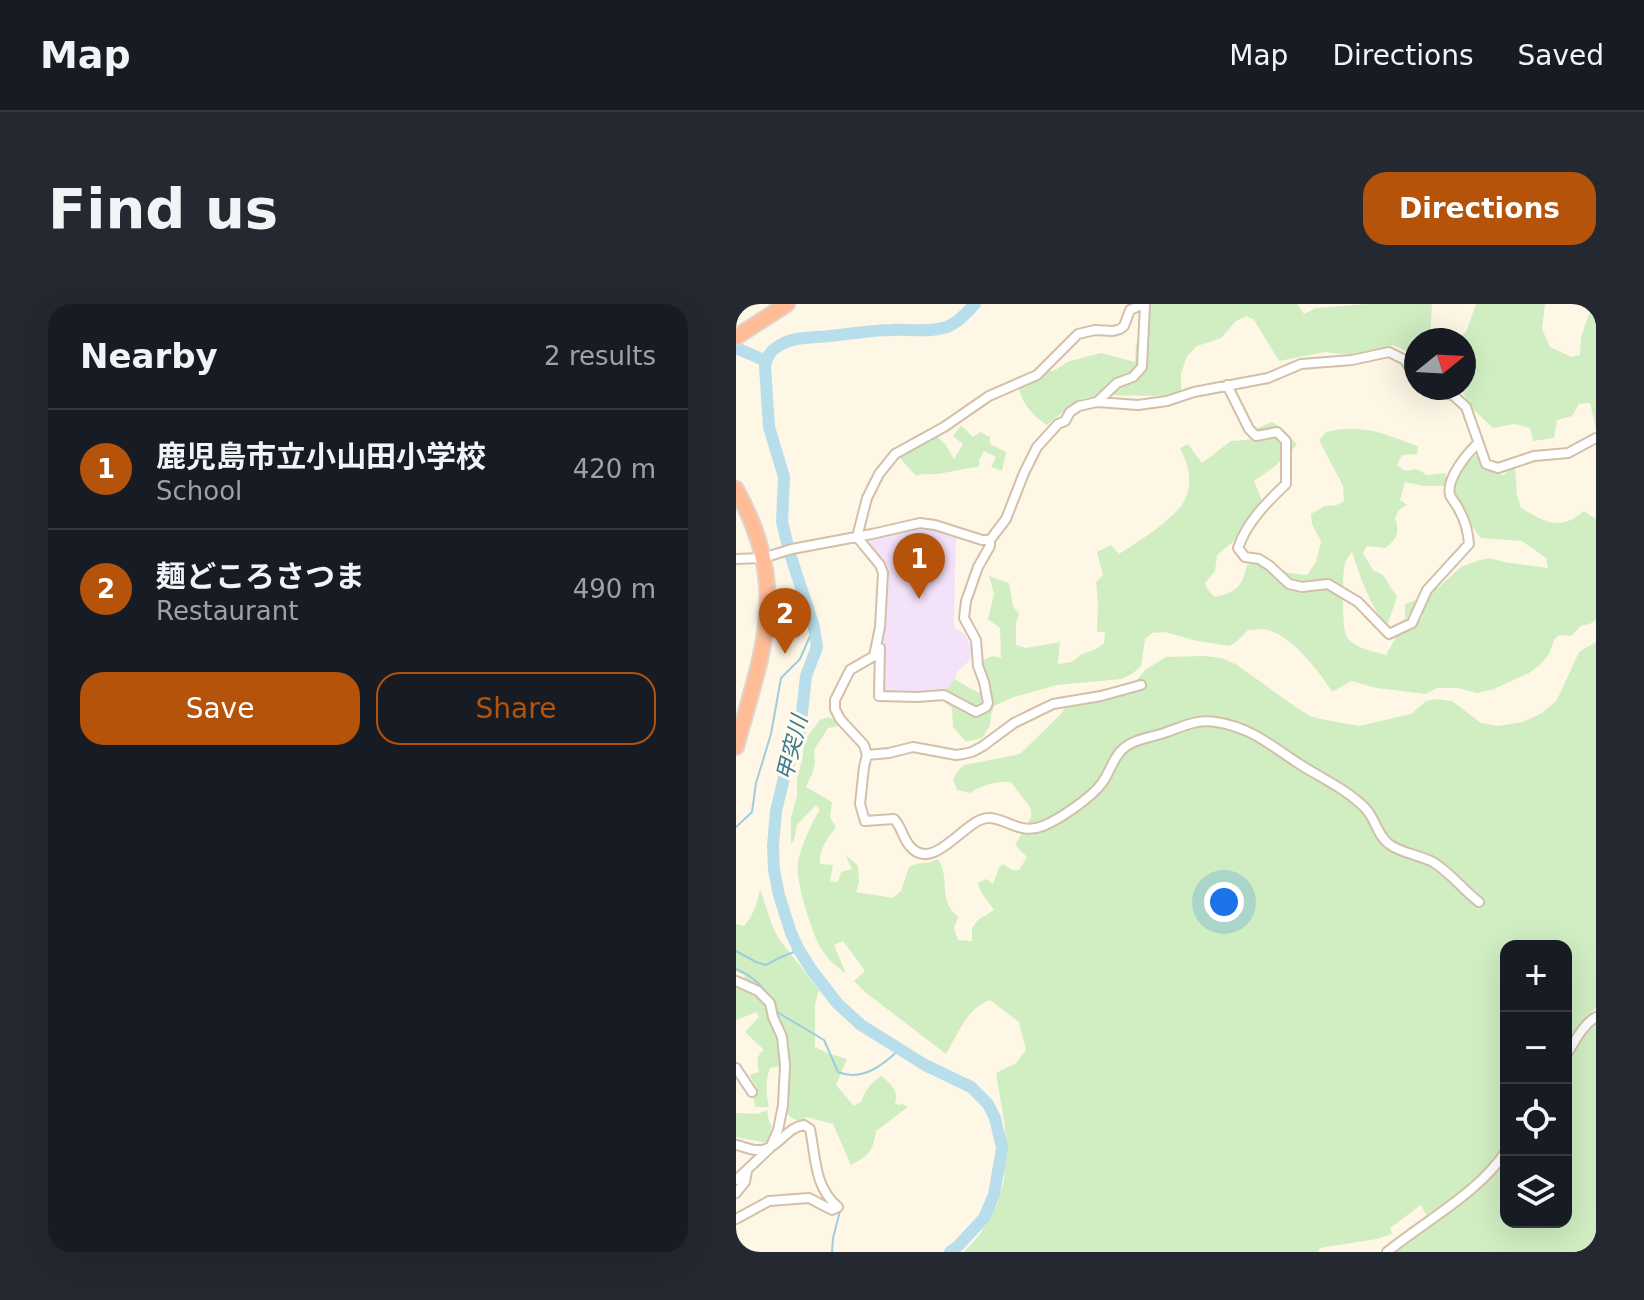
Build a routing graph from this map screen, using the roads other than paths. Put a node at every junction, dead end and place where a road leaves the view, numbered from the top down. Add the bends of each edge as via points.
1 (787, 304) edge
2 (1144, 304) edge
3 (736, 337) edge
4 (1404, 360) edge
5 (1227, 385) junction
6 (1458, 400) edge
7 (1097, 402) junction
8 (1596, 438) edge
9 (1478, 443) junction
10 (736, 489) edge
11 (857, 537) junction
12 (990, 540) junction
13 (770, 556) junction
14 (736, 559) edge
15 (880, 627) junction
16 (1141, 685) dead end
17 (736, 747) edge
18 (867, 755) junction
19 (1479, 902) dead end
20 (736, 981) edge
21 (1596, 1017) edge
22 (1572, 1047) edge
23 (736, 1068) edge
24 (752, 1092) dead end
25 (736, 1145) edge
26 (770, 1148) junction
27 (1503, 1156) edge
28 (747, 1171) junction
29 (736, 1180) edge
30 (736, 1193) edge
31 (736, 1219) edge
32 (1387, 1252) edge

1 - 3 highway
2 - 7 street via 1142,367
2 - 11 street via 1130,310 1120,329 1078,334 1037,375 989,396 895,454 867,498
4 - 5 street via 1389,352 1301,364 1268,378
5 - 7 street via 1138,405
5 - 9 street via 1256,436 1277,432 1286,441 1286,484 1243,533 1238,548 1289,584 1328,584 1358,602 1389,634 1412,623 1427,590 1469,544 1450,494 1461,460
6 - 9 street via 1466,407
7 - 12 street via 1070,412 1037,447 1006,519
8 - 9 street via 1568,453 1534,456 1498,468 1486,464
10 - 13 highway
11 - 12 street via 920,523
11 - 13 street
11 - 15 street via 883,573
12 - 15 street via 972,580 964,618 976,640 986,707 976,712 944,695 879,696
13 - 14 street
13 - 17 highway via 767,626
15 - 18 street via 874,656 850,670 835,700 840,719
16 - 18 street via 1053,704 972,752 956,755 913,747
18 - 19 street via 860,804 865,821 894,819 908,844 923,854 944,848 981,819 1022,830 1044,826 1096,790 1128,745 1187,723 1214,721 1261,737 1349,794 1373,817 1390,845 1437,865
20 - 26 street via 770,1003 782,1037 783,1105
21 - 22 street
23 - 24 street
25 - 26 street via 757,1151
26 - 28 street
26 - 31 street via 797,1126 810,1129 818,1180 838,1207 832,1210 809,1198 769,1201
27 - 32 street via 1469,1191
28 - 29 street
28 - 30 street

